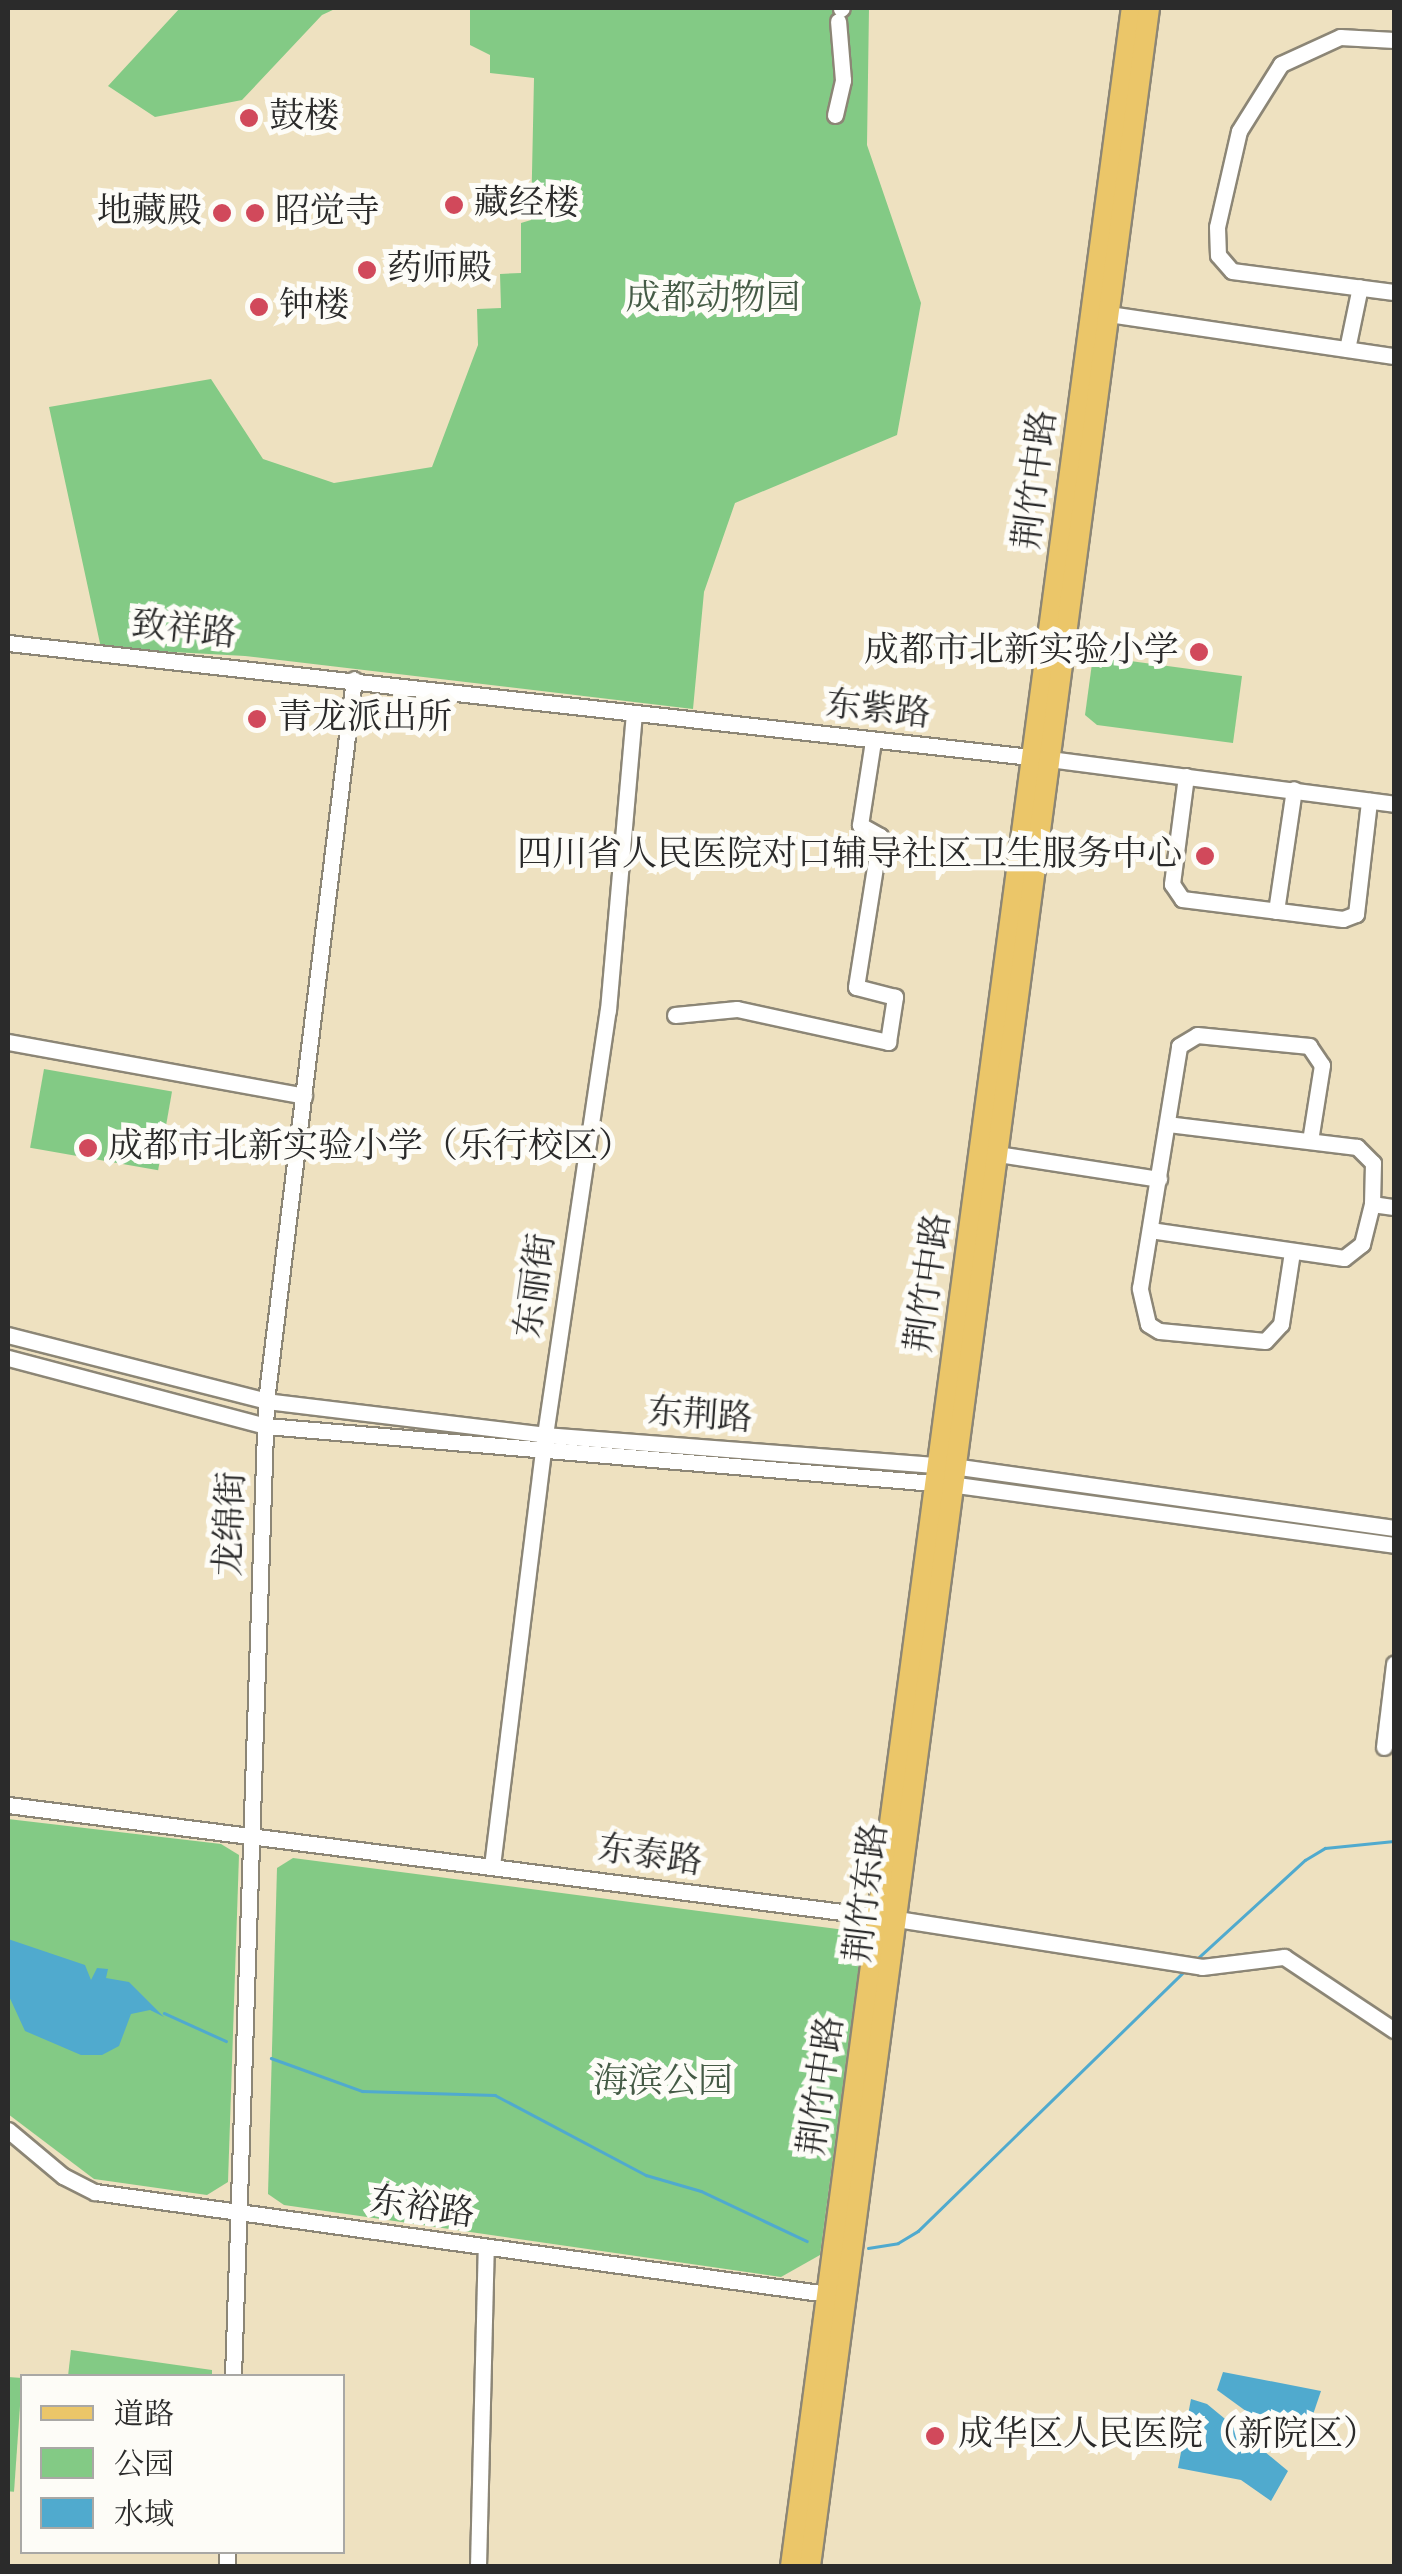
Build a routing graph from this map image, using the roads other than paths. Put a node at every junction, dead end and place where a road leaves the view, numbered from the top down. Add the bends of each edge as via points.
1 (1132, 8) edge
2 (1149, 8) edge
3 (840, 13) edge
4 (1394, 40) edge
5 (834, 115) dead end
6 (1360, 287) junction
7 (1394, 292) edge
8 (1100, 312) junction
9 (1347, 349) junction
10 (1394, 356) edge
11 (8, 643) edge
12 (354, 680) junction
13 (634, 713) junction
14 (872, 741) junction
15 (1041, 758) junction
16 (1186, 776) junction
17 (1294, 789) junction
18 (1370, 801) junction
19 (1394, 804) edge
20 (1276, 911) junction
21 (675, 1015) dead end
22 (8, 1042) edge
23 (304, 1096) junction
24 (1168, 1124) junction
25 (1310, 1141) junction
26 (998, 1154) junction
27 (1158, 1179) junction
28 (1372, 1204) junction
29 (1394, 1207) edge
30 (1150, 1230) junction
31 (1292, 1252) junction
32 (8, 1335) edge
33 (8, 1358) edge
34 (266, 1402) junction
35 (266, 1426) junction
36 (544, 1442) junction
37 (948, 1475) junction
38 (1394, 1528) edge
39 (1394, 1545) edge
40 (1394, 1664) edge
41 (1384, 1747) dead end
42 (8, 1805) edge
43 (249, 1840) junction
44 (492, 1866) junction
45 (888, 1919) junction
46 (1394, 2030) edge
47 (8, 2130) edge
48 (238, 2215) junction
49 (486, 2248) junction
50 (838, 2296) junction
51 (232, 2374) edge
52 (478, 2566) edge
53 (791, 2566) edge
54 (810, 2566) edge

1 - 8 main road, 荆竹中路
2 - 8 main road, 荆竹中路
3 - 5 street via 843,80
4 - 6 street via 1340,36 1280,64 1257,92 1224,173 1217,227 1224,264 1232,271
6 - 7 street
6 - 9 street
8 - 9 street
8 - 15 main road, 荆竹中路
9 - 10 street
11 - 12 street, 致祥路
12 - 13 street, 东紫路
12 - 23 street, 龙绵街
13 - 14 street, 东紫路
13 - 36 street, 东丽街 via 608,1010
14 - 15 street, 东紫路
14 - 21 street via 860,826 880,836 856,987 894,997 888,1042 736,1009
15 - 16 street, 东紫路
15 - 26 main road, 荆竹中路
15 - 37 main road, 荆竹中路
16 - 17 street, 东紫路
16 - 20 street via 1172,884 1182,898
17 - 18 street, 东紫路
17 - 20 street
18 - 19 street, 东紫路
18 - 20 street via 1356,914 1343,919
22 - 23 street
23 - 34 street, 龙绵街
24 - 25 street
24 - 25 street via 1179,1046 1186,1038 1308,1046 1322,1065
24 - 27 street
25 - 28 street via 1356,1148 1373,1163
26 - 27 street
26 - 37 main road, 荆竹中路
27 - 30 street
28 - 29 street
28 - 31 street via 1362,1244 1344,1258
30 - 31 street
30 - 31 street via 1141,1306 1159,1331 1265,1341 1281,1324
32 - 34 street, 东荆路
33 - 35 street, 东荆路
34 - 35 street, 龙绵街
34 - 36 street, 东荆路
35 - 36 street, 东荆路
35 - 43 street, 龙绵街
36 - 37 street, 东荆路
36 - 44 street, 东丽街
37 - 38 street, 东荆路
37 - 39 street, 东荆路
37 - 45 main road, 荆竹中路
40 - 41 street
42 - 43 street, 东泰路
43 - 44 street, 东泰路
43 - 48 street, 龙绵街
44 - 45 street, 东泰路
45 - 46 street, 东泰路 via 1202,1967 1284,1957
45 - 50 main road, 荆竹东路
47 - 48 street, 东裕路 via 63,2176 95,2192
48 - 49 street, 东裕路
48 - 51 street, 龙绵街
49 - 50 street, 东裕路
49 - 52 street
50 - 53 main road
50 - 54 main road, 荆竹东路

